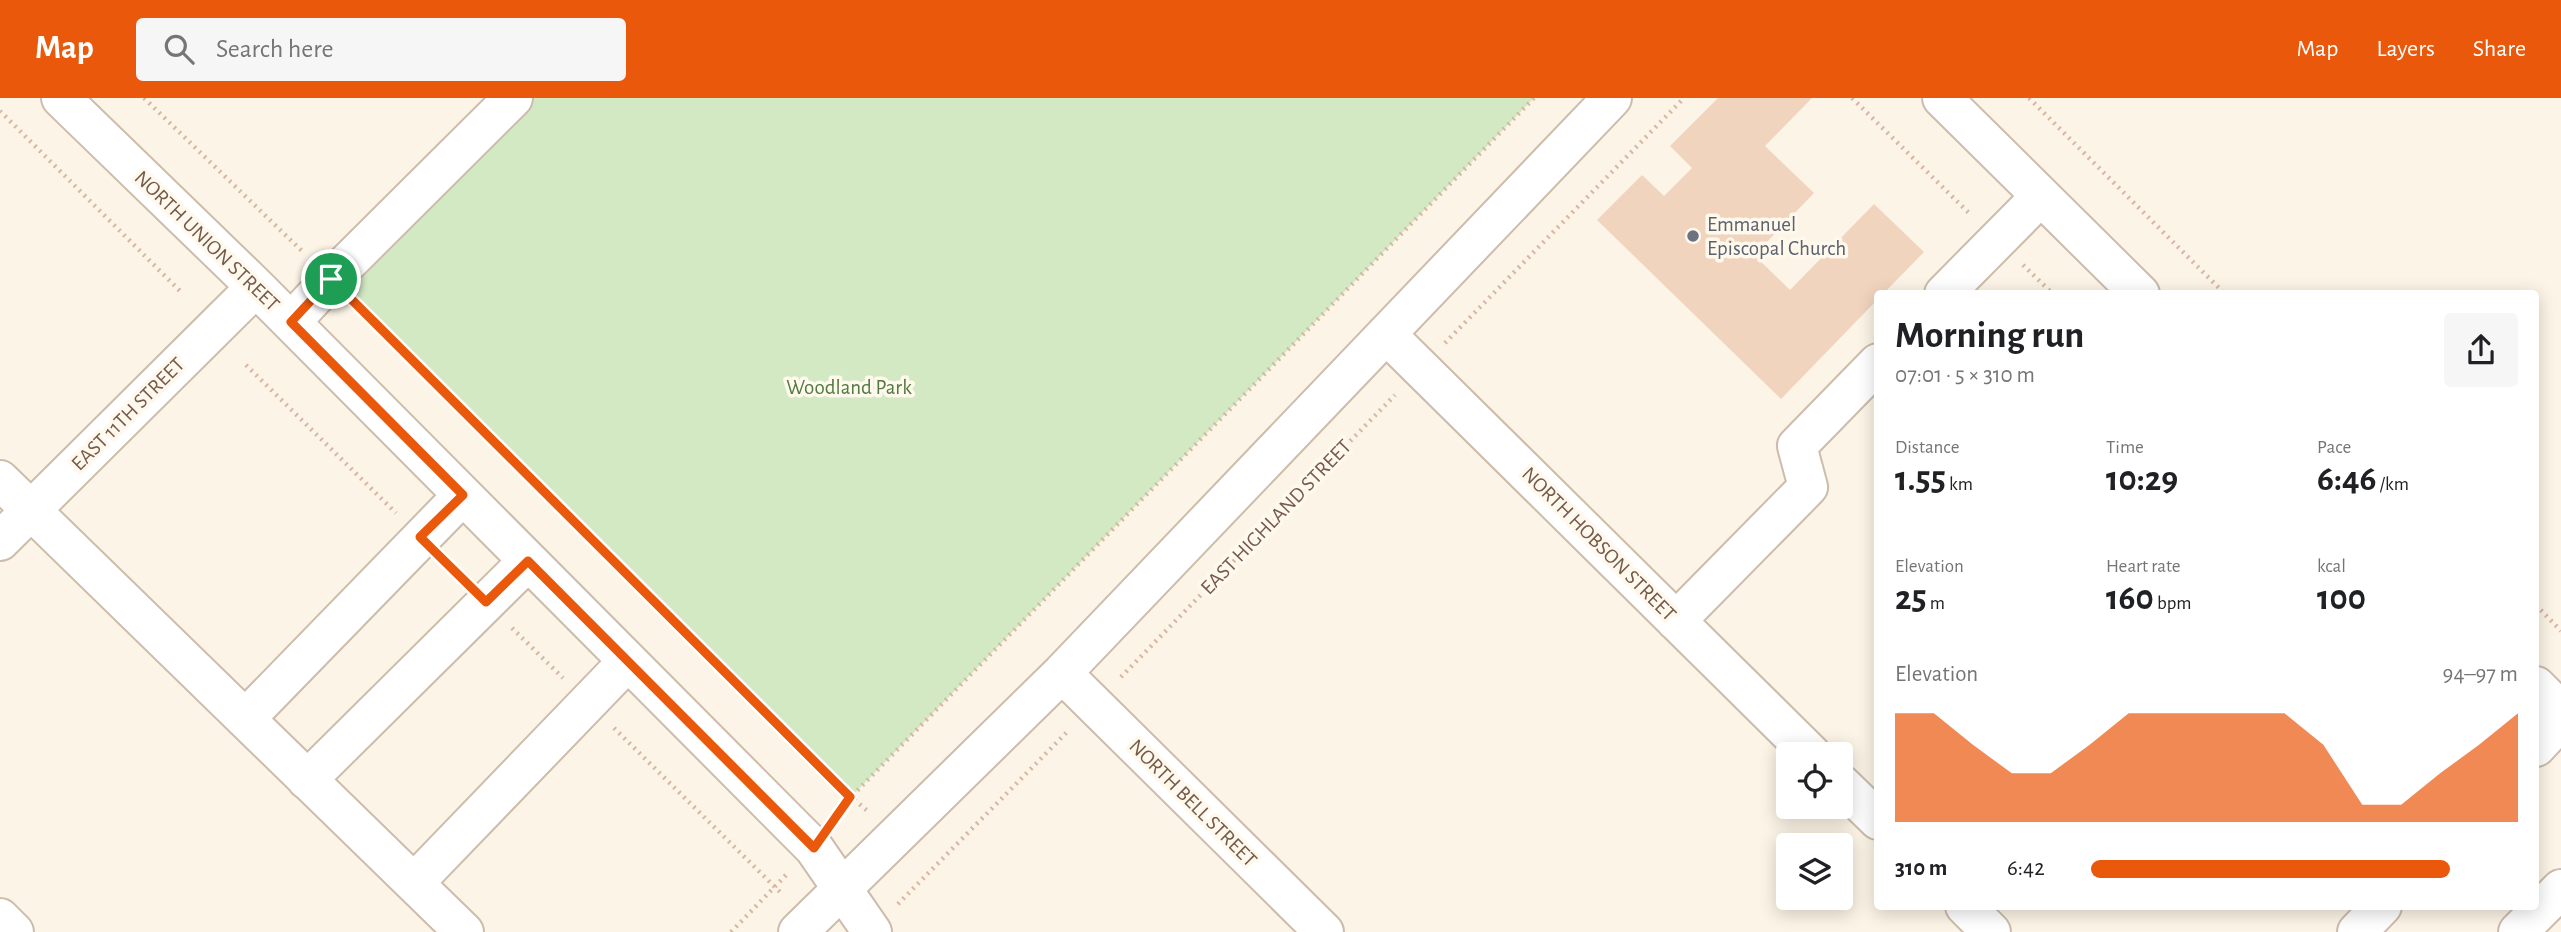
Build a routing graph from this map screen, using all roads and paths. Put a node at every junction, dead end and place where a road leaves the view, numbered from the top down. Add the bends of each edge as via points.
1 (61, 98) edge
2 (144, 98) edge
3 (513, 98) edge
4 (1534, 98) edge
5 (1612, 98) edge
6 (1684, 98) edge
7 (1852, 98) edge
8 (1942, 98) edge
9 (2029, 98) edge
10 (0, 111) edge
11 (2041, 196) junction
12 (1997, 240) junction
13 (331, 279) junction
14 (256, 287) junction
15 (1948, 290) edge
16 (2049, 290) edge
17 (2136, 290) edge
18 (2221, 290) edge
19 (181, 292) dead end
20 (291, 322) junction
21 (1386, 334) junction
22 (246, 365) dead end
23 (1874, 367) edge
24 (1421, 368) junction
25 (0, 480) edge
26 (463, 495) junction
27 (31, 511) junction
28 (420, 537) junction
29 (0, 541) edge
30 (528, 561) junction
31 (486, 602) junction
32 (2539, 608) edge
33 (1676, 621) junction
34 (2561, 631) edge
35 (628, 661) junction
36 (1062, 673) junction
37 (2539, 689) edge
38 (588, 703) junction
39 (1093, 705) junction
40 (2561, 710) edge
41 (245, 719) junction
42 (2561, 720) edge
43 (1799, 742) edge
44 (2539, 744) edge
45 (307, 780) junction
46 (1853, 796) edge
47 (850, 797) junction
48 (1874, 816) edge
49 (898, 834) junction
50 (814, 848) junction
51 (933, 869) junction
52 (414, 883) junction
53 (774, 887) junction
54 (842, 888) junction
55 (2561, 889) edge
56 (1969, 910) edge
57 (2378, 910) edge
58 (0, 918) edge
59 (804, 926) edge
60 (869, 930) edge
61 (14, 932) edge
62 (464, 932) edge
63 (731, 932) edge
64 (1324, 932) edge
65 (1991, 932) edge
66 (2357, 932) edge
67 (2518, 932) edge

1 - 14 street, NORTH UNION STREET
2 - 13 path
3 - 13 street
4 - 47 path
5 - 21 street
6 - 24 path, EAST HIGHLAND STREET
7 - 12 path
8 - 11 street
9 - 18 path
10 - 19 path
11 - 12 street
11 - 17 street
12 - 15 street
12 - 16 path
13 - 20 street
13 - 47 path
14 - 20 street, NORTH UNION STREET
14 - 27 street, EAST 11TH STREET
20 - 26 street, NORTH UNION STREET
21 - 24 street, NORTH HOBSON STREET
21 - 36 street
22 - 28 path
23 - 33 street via 1797,446 1808,487
24 - 33 street, NORTH HOBSON STREET
24 - 39 path, EAST HIGHLAND STREET
25 - 27 street
26 - 28 street
26 - 30 street, NORTH UNION STREET
27 - 29 street, EAST 11TH STREET
27 - 41 street
28 - 31 path
28 - 41 street
30 - 31 street
30 - 35 street, NORTH UNION STREET
31 - 38 path
31 - 45 street
32 - 34 path
33 - 43 street, NORTH HOBSON STREET
35 - 38 street
35 - 50 street, NORTH UNION STREET
36 - 39 street, NORTH BELL STREET
36 - 49 street
37 - 40 street
38 - 52 street
38 - 53 path
39 - 51 path, EAST HIGHLAND STREET
39 - 64 street, NORTH BELL STREET
41 - 45 street
42 - 44 street
45 - 52 street
46 - 48 street
47 - 49 path
47 - 50 path
49 - 51 path
49 - 54 street
50 - 53 path
50 - 54 street, NORTH UNION STREET
51 - 60 path, EAST HIGHLAND STREET
52 - 62 street
53 - 59 path
53 - 63 path
54 - 59 street
54 - 60 street, NORTH UNION STREET
55 - 67 street
56 - 65 street
57 - 66 street
58 - 61 street

